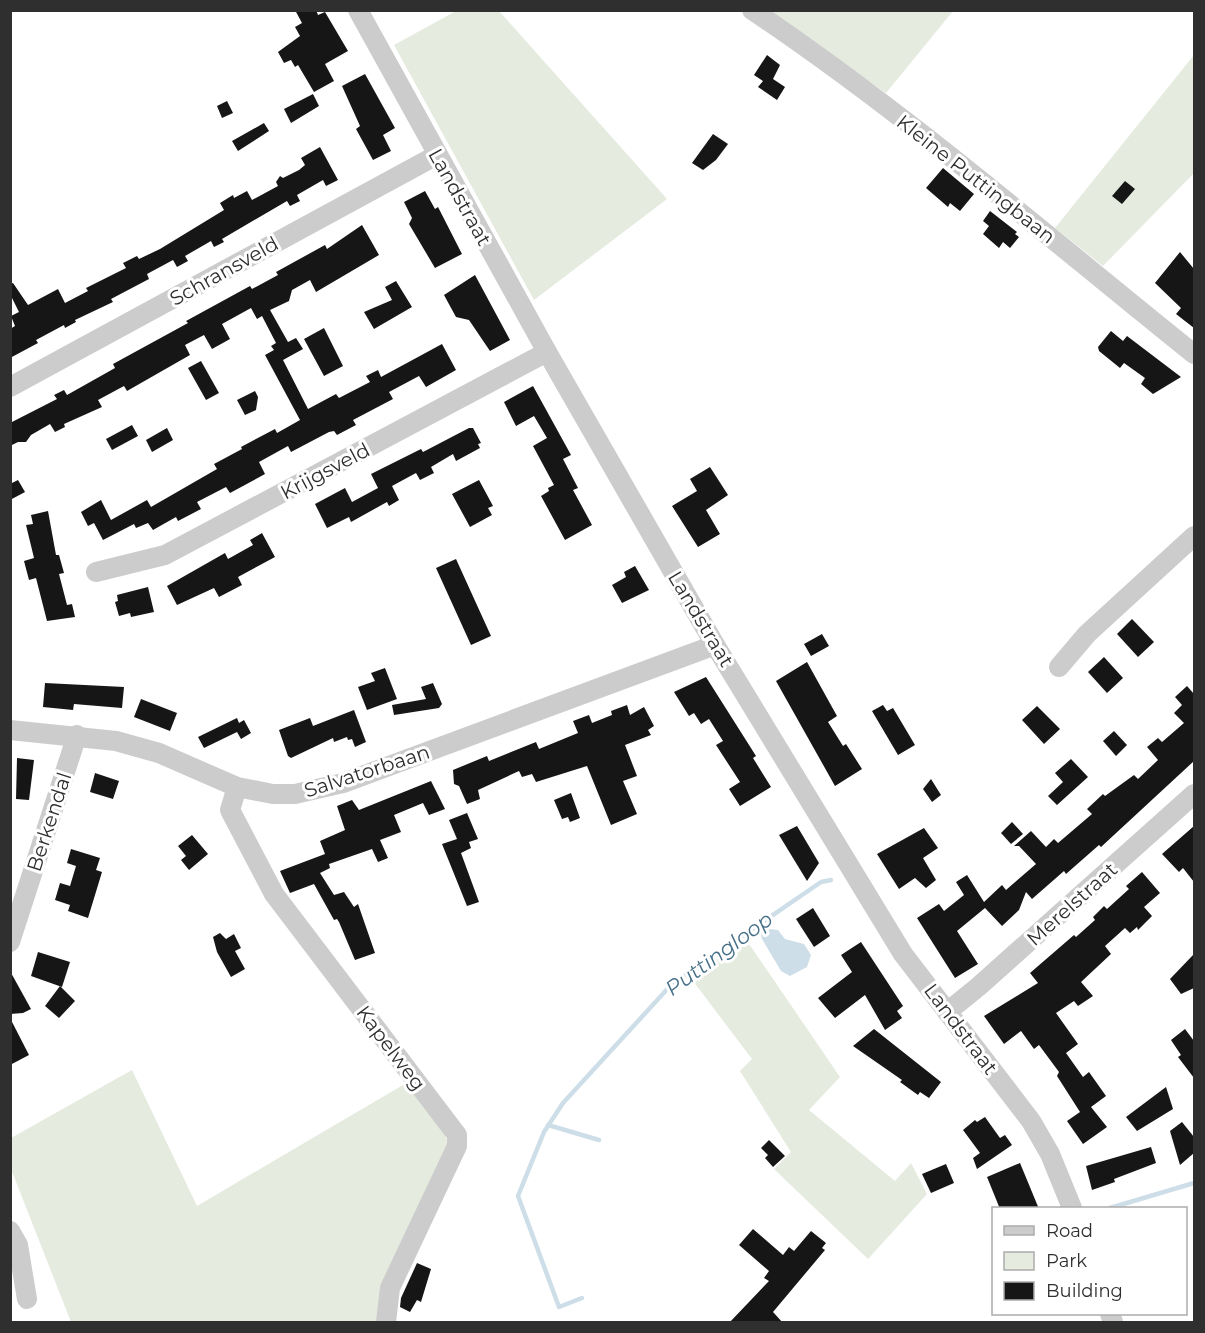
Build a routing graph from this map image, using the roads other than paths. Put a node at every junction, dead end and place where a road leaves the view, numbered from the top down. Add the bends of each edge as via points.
1 (358, 10) edge
2 (752, 10) edge
3 (437, 155) junction
4 (547, 352) junction
5 (1194, 354) edge
6 (10, 387) edge
7 (1194, 536) edge
8 (96, 572) dead end
9 (715, 645) junction
10 (1059, 667) dead end
11 (10, 730) edge
12 (76, 735) junction
13 (237, 787) junction
14 (1194, 794) edge
15 (10, 942) edge
16 (947, 1012) junction
17 (1071, 1207) edge
18 (10, 1231) edge
19 (27, 1299) dead end
20 (386, 1323) edge

1 - 3 street, Landstraat
2 - 5 street, Kleine Puttingbaan via 925,138
3 - 4 street, Landstraat
3 - 6 street, Schransveld
4 - 8 street, Krijgsveld via 165,555
4 - 9 street, Landstraat
7 - 10 street via 1087,634
9 - 13 street, Salvatorbaan via 343,783 295,794
9 - 16 street, Landstraat via 903,954
11 - 12 street, Salvatorbaan
12 - 13 street, Salvatorbaan via 159,753
12 - 15 street, Berkendal
13 - 20 street, Kapelweg via 230,810 274,894 457,1135 457,1146 390,1288
14 - 16 street, Merelstraat
16 - 17 street, Landstraat via 1031,1121 1050,1154
18 - 19 street via 18,1245

